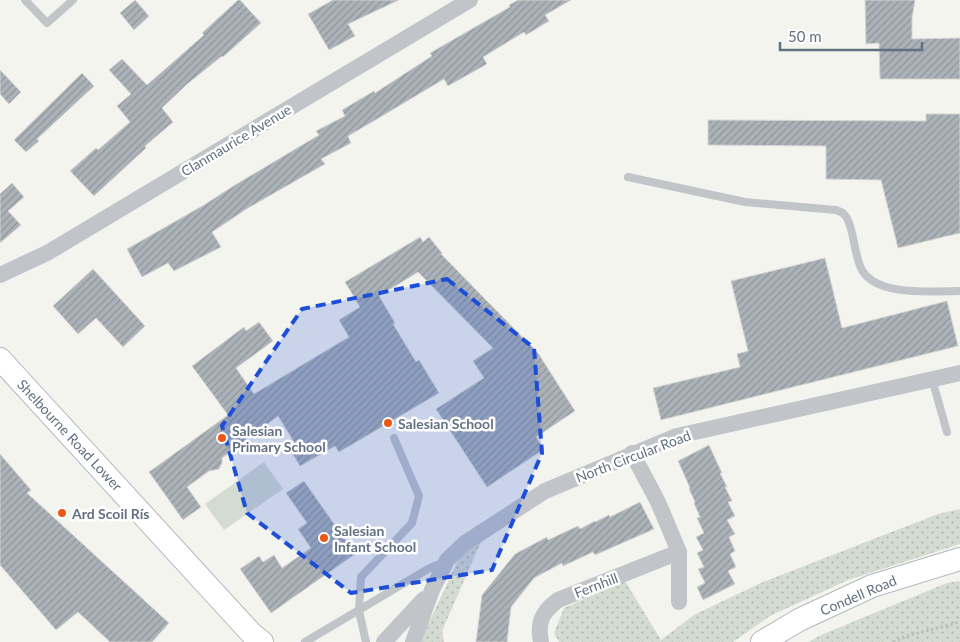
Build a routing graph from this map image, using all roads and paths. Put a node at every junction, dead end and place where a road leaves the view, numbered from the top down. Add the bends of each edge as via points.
1 (25, 0) edge
2 (73, 0) edge
3 (470, 0) edge
4 (628, 177) dead end
5 (0, 276) edge
6 (960, 291) edge
7 (0, 359) edge
8 (960, 373) edge
9 (932, 379) junction
10 (947, 432) dead end
11 (394, 438) dead end
12 (632, 453) junction
13 (679, 552) junction
14 (960, 559) edge
15 (447, 560) junction
16 (432, 590) junction
17 (678, 602) dead end
18 (359, 611) junction
19 (960, 622) edge
20 (262, 642) edge
21 (305, 642) edge
22 (366, 642) edge
23 (384, 642) edge
24 (412, 642) edge
25 (541, 642) edge
26 (762, 642) edge
27 (893, 642) edge

1 - 2 lane via 47,23
3 - 5 street, Clanmaurice Avenue via 47,253
4 - 6 lane via 745,202 836,210 847,218 861,269 868,278 888,288
7 - 20 main road, Shelbourne Road Lower
8 - 9 street, North Circular Road
9 - 10 lane
9 - 12 street, North Circular Road via 677,436
11 - 18 lane via 419,496 412,523 361,577
12 - 13 street
12 - 15 street, North Circular Road via 545,490 465,543
13 - 17 street
13 - 25 street, Fernhill via 558,600 547,608 541,619
14 - 26 main road, Condell Road via 872,586 799,620
15 - 16 street, North Circular Road
15 - 18 lane
16 - 23 street, North Circular Road
16 - 24 street, North Circular Road
18 - 21 lane
18 - 22 lane
19 - 27 path

